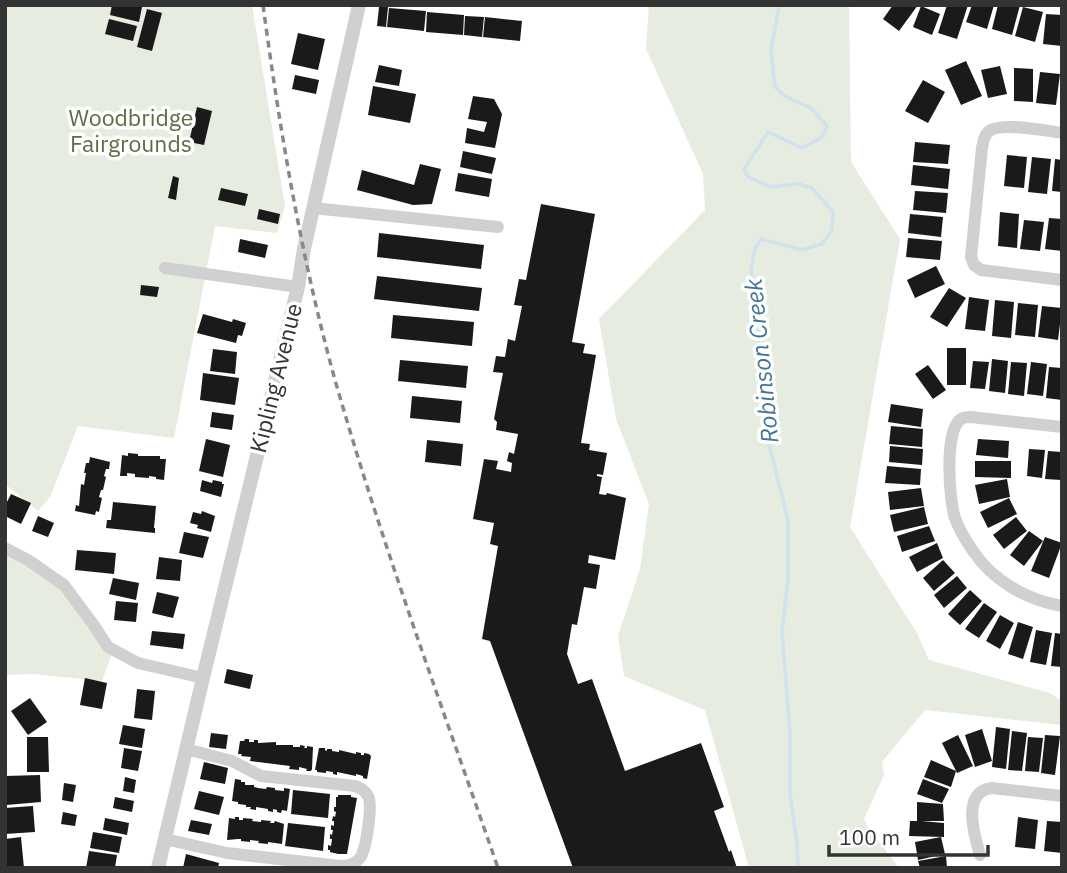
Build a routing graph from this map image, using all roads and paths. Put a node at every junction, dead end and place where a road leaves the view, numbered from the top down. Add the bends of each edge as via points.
1 (359, 5) edge
2 (1062, 133) edge
3 (313, 208) junction
4 (498, 228) dead end
5 (165, 268) dead end
6 (1062, 280) edge
7 (298, 287) junction
8 (1062, 427) edge
9 (5, 548) edge
10 (1062, 606) edge
11 (203, 677) junction
12 (186, 749) junction
13 (1062, 796) edge
14 (165, 839) junction
15 (980, 855) dead end
16 (158, 868) edge

1 - 3 street, Kipling Avenue
2 - 6 street via 998,127 986,134 971,257 981,270
3 - 4 street
3 - 7 street, Kipling Avenue
5 - 7 street
7 - 11 street, Kipling Avenue
8 - 10 street via 964,417 953,435 949,472 956,519 982,564 1025,595
9 - 11 street via 64,585 108,647 138,663
11 - 12 street, Kipling Avenue
12 - 14 street, Kipling Avenue
12 - 14 street via 232,761 259,775 362,789 370,804 363,853 354,863 342,866 227,853
13 - 15 street via 983,789 974,802 972,821
14 - 16 street, Kipling Avenue

